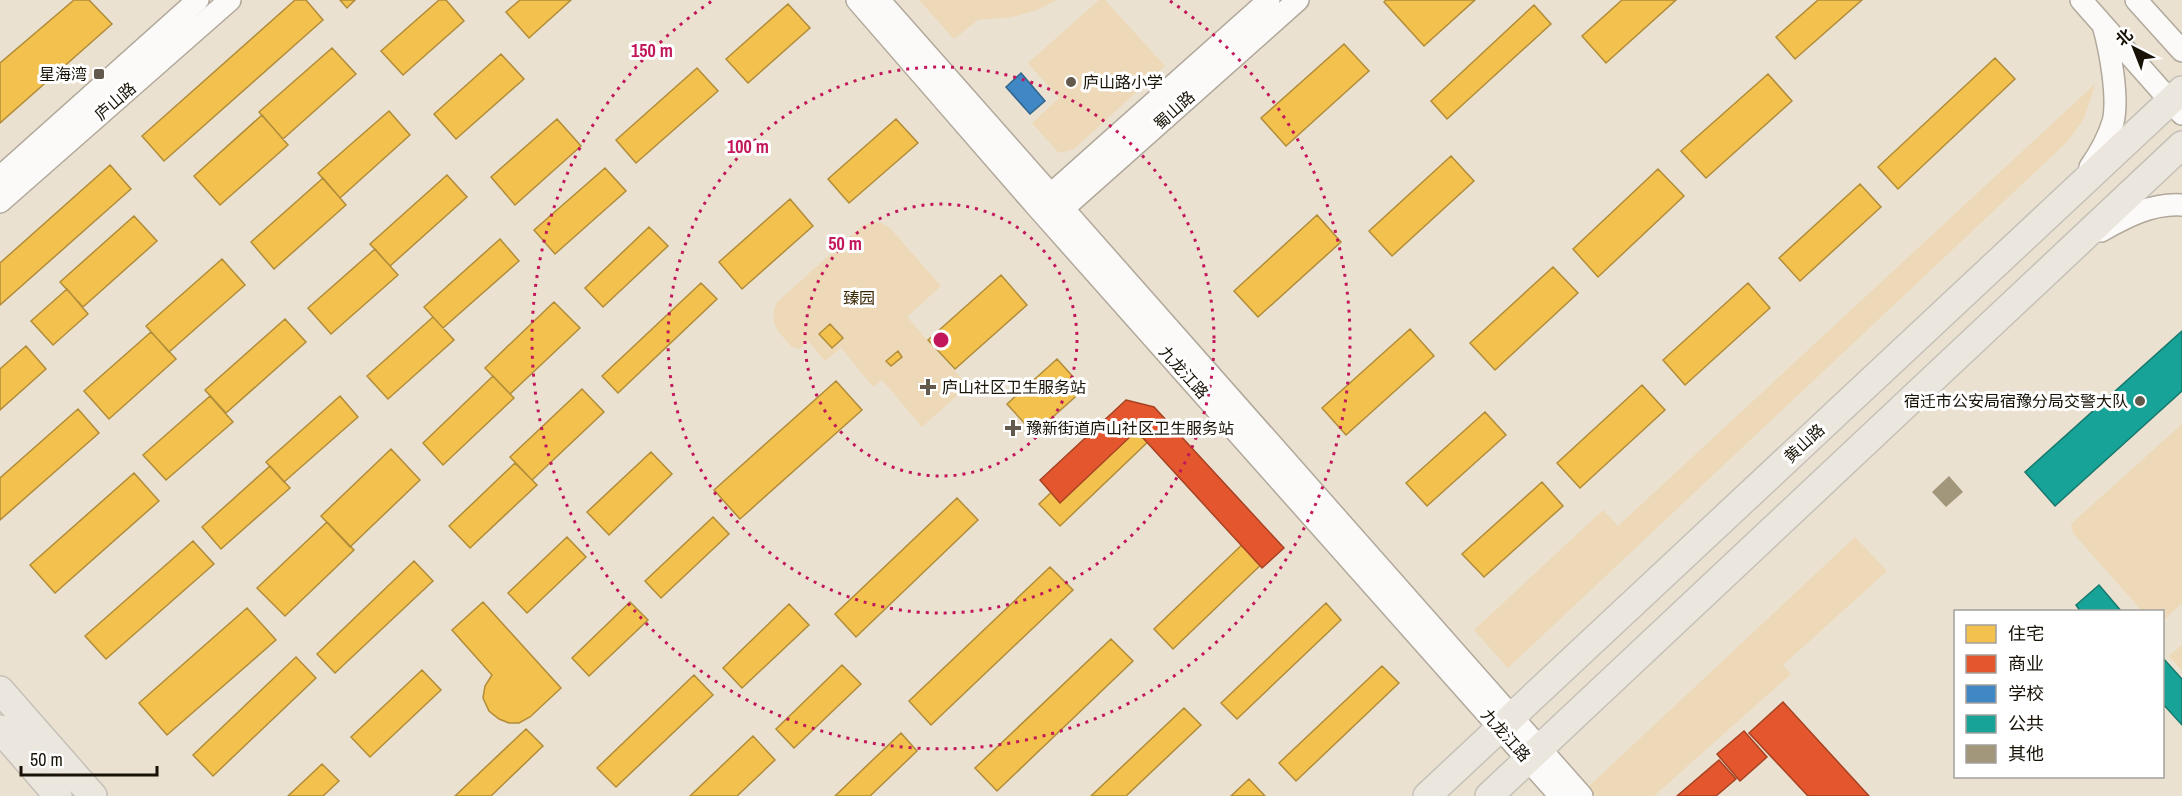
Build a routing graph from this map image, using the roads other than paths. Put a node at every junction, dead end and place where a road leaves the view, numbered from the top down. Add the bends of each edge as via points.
1 (198, 0) edge
2 (230, 0) edge
3 (857, 0) edge
4 (879, 0) edge
5 (1269, 0) edge
6 (1298, 0) edge
7 (2081, 0) edge
8 (2139, 3) edge
9 (2103, 25) junction
10 (2182, 28) edge
11 (2182, 51) edge
12 (2178, 102) edge
13 (2182, 145) edge
14 (0, 177) edge
15 (2077, 188) junction
16 (0, 202) edge
17 (2182, 205) edge
18 (1051, 207) junction
19 (2074, 246) junction
20 (0, 690) edge
21 (1505, 722) junction
22 (0, 729) edge
23 (1533, 753) junction
24 (58, 796) edge
25 (93, 796) edge
26 (1427, 796) edge
27 (1489, 796) edge
28 (1560, 796) edge
29 (1582, 796) edge

1 - 14 street, 庐山路
2 - 16 street, 庐山路
3 - 18 street, 九龙江路
4 - 18 street, 九龙江路
5 - 18 street, 蜀山路
6 - 18 street, 蜀山路
7 - 9 street
8 - 10 street via 2164,23
8 - 11 street
9 - 12 street
9 - 15 street via 2111,52 2113,120 2102,148
12 - 15 main road, 黄山路
13 - 19 main road
15 - 21 main road, 黄山路
17 - 19 street via 2151,208 2127,216
18 - 21 street, 九龙江路
19 - 23 main road
20 - 25 main road
21 - 23 street, 九龙江路
21 - 26 main road, 黄山路
22 - 24 main road
23 - 27 main road
23 - 28 street, 九龙江路
23 - 29 street, 九龙江路

